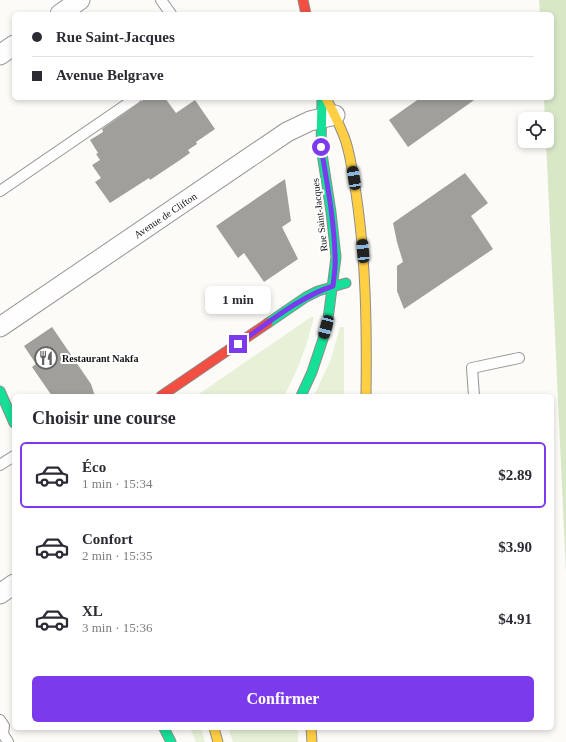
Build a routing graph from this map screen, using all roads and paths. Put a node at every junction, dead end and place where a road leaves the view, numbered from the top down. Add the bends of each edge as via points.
1 (80, 0) edge
2 (161, 0) edge
3 (303, 0) edge
4 (63, 12) edge
5 (170, 12) edge
6 (306, 12) edge
7 (12, 46) edge
8 (0, 55) edge
9 (133, 100) edge
10 (323, 100) edge
11 (326, 100) edge
12 (328, 117) junction
13 (0, 191) edge
14 (365, 281) junction
15 (333, 286) junction
16 (0, 327) edge
17 (519, 358) dead end
18 (0, 391) edge
19 (164, 394) edge
20 (302, 394) edge
21 (366, 394) edge
22 (474, 394) edge
23 (4, 412) edge
24 (12, 421) edge
25 (12, 457) edge
26 (0, 465) edge
27 (12, 585) edge
28 (0, 594) edge
29 (0, 720) edge
30 (165, 730) edge
31 (215, 730) edge
32 (311, 730) edge
33 (4, 737) edge
34 (170, 742) edge
35 (218, 742) edge
36 (312, 742) edge

1 - 4 street
2 - 5 lane
3 - 6 main road
7 - 8 street
9 - 13 lane
10 - 12 main road, Rue Saint-Jacques
11 - 12 main road, Rue Saint-Jacques
12 - 14 main road, Rue Saint-Jacques via 346,142 351,164 360,221
12 - 15 main road, Rue Saint-Jacques via 321,147 336,257
12 - 16 street, Avenue de Clifton via 310,121 287,132
14 - 15 main road
14 - 21 main road, Rue Saint-Jacques
15 - 19 main road via 306,297
15 - 20 main road, Rue Saint-Jacques via 320,351
17 - 22 lane via 472,368
18 - 23 main road
23 - 24 main road
25 - 26 lane
27 - 28 street
29 - 33 lane via 4,726
30 - 34 main road
31 - 35 main road
32 - 36 main road

